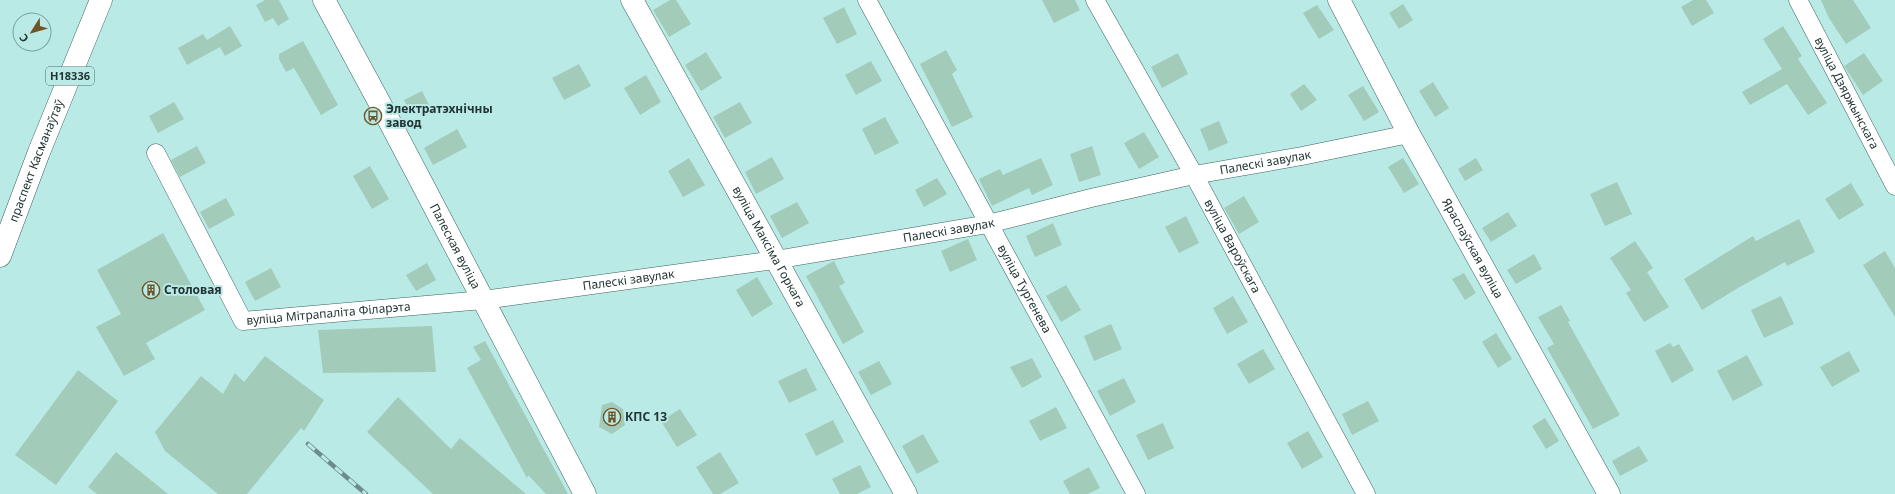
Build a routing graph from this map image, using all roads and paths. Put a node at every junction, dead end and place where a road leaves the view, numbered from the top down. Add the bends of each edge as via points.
1 (101, 0) edge
2 (324, 0) edge
3 (632, 0) edge
4 (867, 0) edge
5 (1095, 0) edge
6 (1339, 0) edge
7 (1798, 0) edge
8 (1409, 134) junction
9 (156, 153) dead end
10 (1194, 175) junction
11 (1895, 186) edge
12 (988, 224) junction
13 (0, 256) edge
14 (775, 260) junction
15 (483, 300) junction
16 (585, 494) edge
17 (906, 494) edge
18 (1136, 494) edge
19 (1366, 494) edge
20 (1609, 494) edge

1 - 13 street, праспект Касманаўтаў / Н18336
2 - 15 street, Палеская вуліца
3 - 14 street, вуліца Максіма Горкага
4 - 12 street, вуліца Тургенева
5 - 10 street, вуліца Вароўскага
6 - 8 street, Яраслаўская вуліца
7 - 11 street, вуліца Дзяржынскага
8 - 10 street, Палескі завулак
8 - 20 street, Яраслаўская вуліца
9 - 15 street, вуліца Мітрапаліта Філарэта via 243,321
10 - 12 street, Палескі завулак
10 - 19 street, вуліца Вароўскага
12 - 14 street, Палескі завулак
12 - 18 street, вуліца Тургенева
14 - 15 street, Палескі завулак
14 - 17 street, вуліца Максіма Горкага
15 - 16 street, Палеская вуліца

